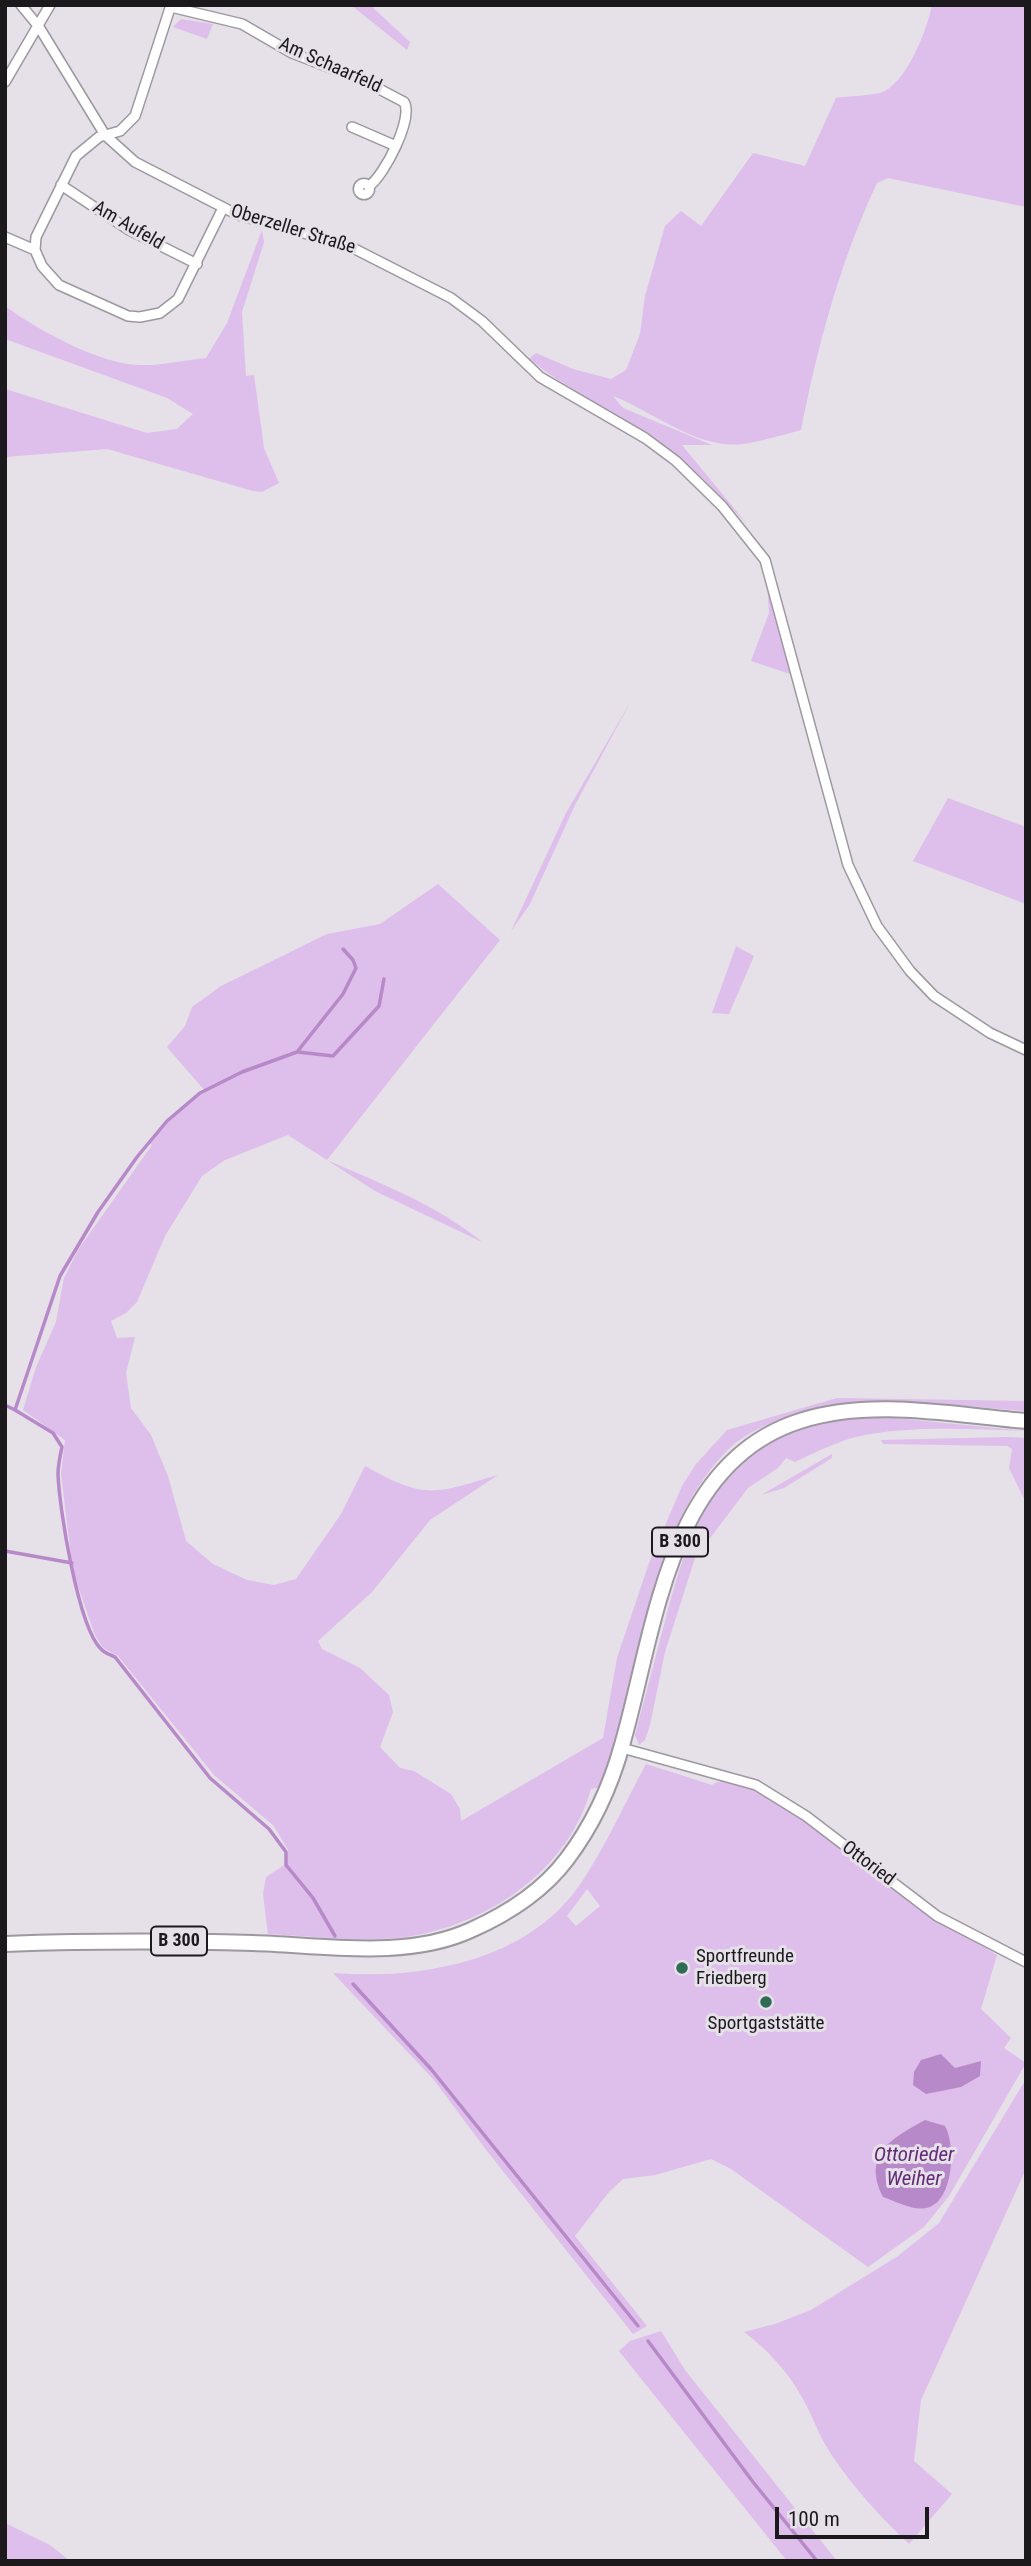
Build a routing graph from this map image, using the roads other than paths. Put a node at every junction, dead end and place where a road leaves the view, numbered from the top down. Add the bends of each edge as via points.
1 (21, 5) edge
2 (50, 5) edge
3 (171, 6) edge
4 (39, 27) junction
5 (5, 82) edge
6 (352, 127) dead end
7 (106, 135) junction
8 (396, 146) junction
9 (61, 186) junction
10 (369, 186) dead end
11 (223, 208) junction
12 (5, 237) edge
13 (35, 250) junction
14 (197, 264) junction
15 (1026, 1050) edge
16 (1026, 1421) edge
17 (622, 1748) junction
18 (5, 1944) edge
19 (1026, 1962) edge

1 - 4 street, Oberzeller Straße
2 - 4 street
3 - 7 street via 135,116 120,131
3 - 8 street, Am Schaarfeld via 242,24 292,53 393,95 407,107
4 - 5 street
4 - 7 street, Oberzeller Straße
6 - 8 street
7 - 9 street via 76,156
7 - 11 street, Oberzeller Straße via 135,162
8 - 10 street, Am Schaarfeld via 378,179
9 - 13 street via 36,237
9 - 14 street, Am Aufeld via 129,230
11 - 14 street
11 - 15 street, Oberzeller Straße via 371,255 452,298 540,377 676,461 747,534 765,560 848,866 877,926 934,996 990,1033
12 - 13 street
13 - 14 street via 49,277 59,285 128,316 160,313 170,307
16 - 17 main road, B 300 via 884,1410 837,1412 798,1421 762,1438 733,1460 691,1515 674,1556
17 - 18 main road, B 300 via 593,1816 565,1861 511,1910 467,1932 410,1945 352,1949 113,1940
17 - 19 street, Ottoried via 756,1785 937,1916

